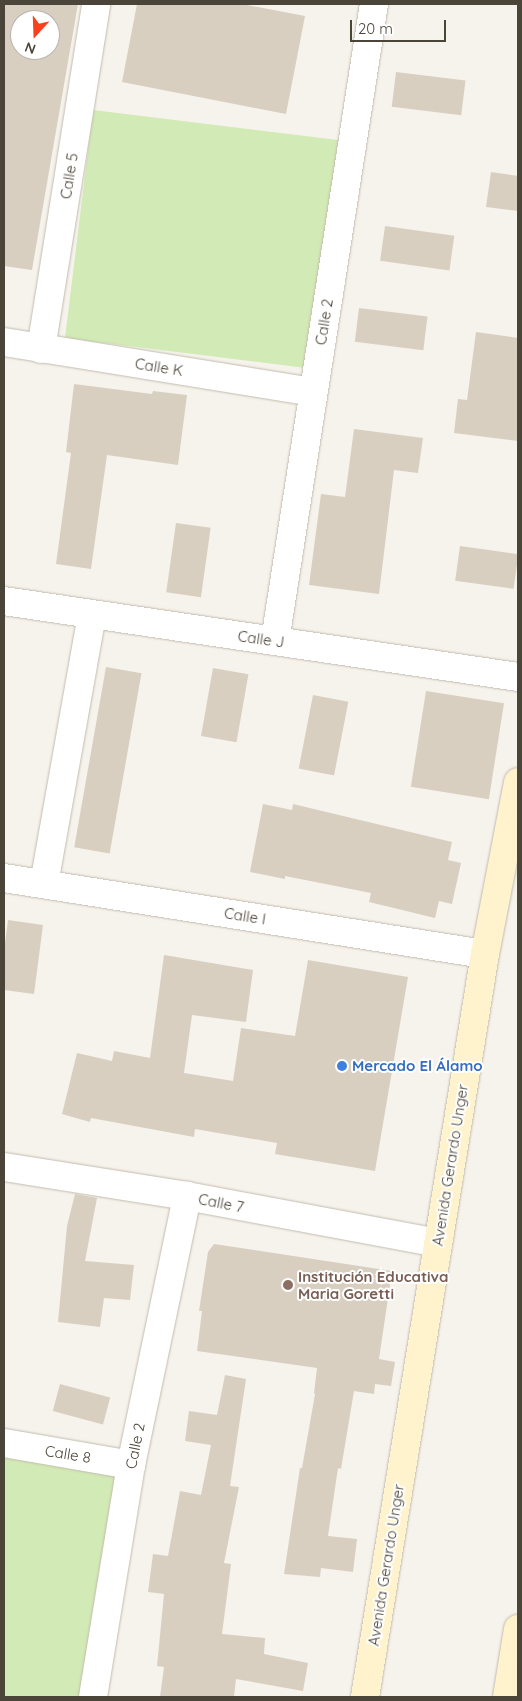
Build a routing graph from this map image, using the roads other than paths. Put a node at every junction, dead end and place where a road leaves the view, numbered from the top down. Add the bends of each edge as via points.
1 (96, 4) edge
2 (374, 4) edge
3 (4, 342) edge
4 (41, 349) junction
5 (313, 392) junction
6 (4, 601) edge
7 (92, 614) junction
8 (275, 641) junction
9 (518, 677) edge
10 (518, 782) edge
11 (4, 878) edge
12 (44, 884) junction
13 (485, 954) junction
14 (4, 1167) edge
15 (187, 1196) junction
16 (437, 1243) junction
17 (4, 1444) edge
18 (131, 1465) junction
19 (518, 1631) edge
20 (93, 1697) edge
21 (364, 1697) edge
22 (507, 1697) edge

1 - 4 street, Calle 5
2 - 5 street, Calle 2
3 - 4 street, Calle K
4 - 5 street, Calle K
5 - 8 street, Calle 2
6 - 7 street, Calle J
7 - 8 street, Calle J
7 - 12 street
8 - 9 street, Calle J
10 - 13 main road, Avenida Gerardo Unger
11 - 12 street, Calle I
12 - 13 street, Calle I
13 - 16 main road, Avenida Gerardo Unger
14 - 15 street, Calle 7
15 - 16 street, Calle 7
15 - 18 street, Calle 2
16 - 21 main road, Avenida Gerardo Unger
17 - 18 street, Calle 8
18 - 20 street, Calle 2
19 - 22 main road

